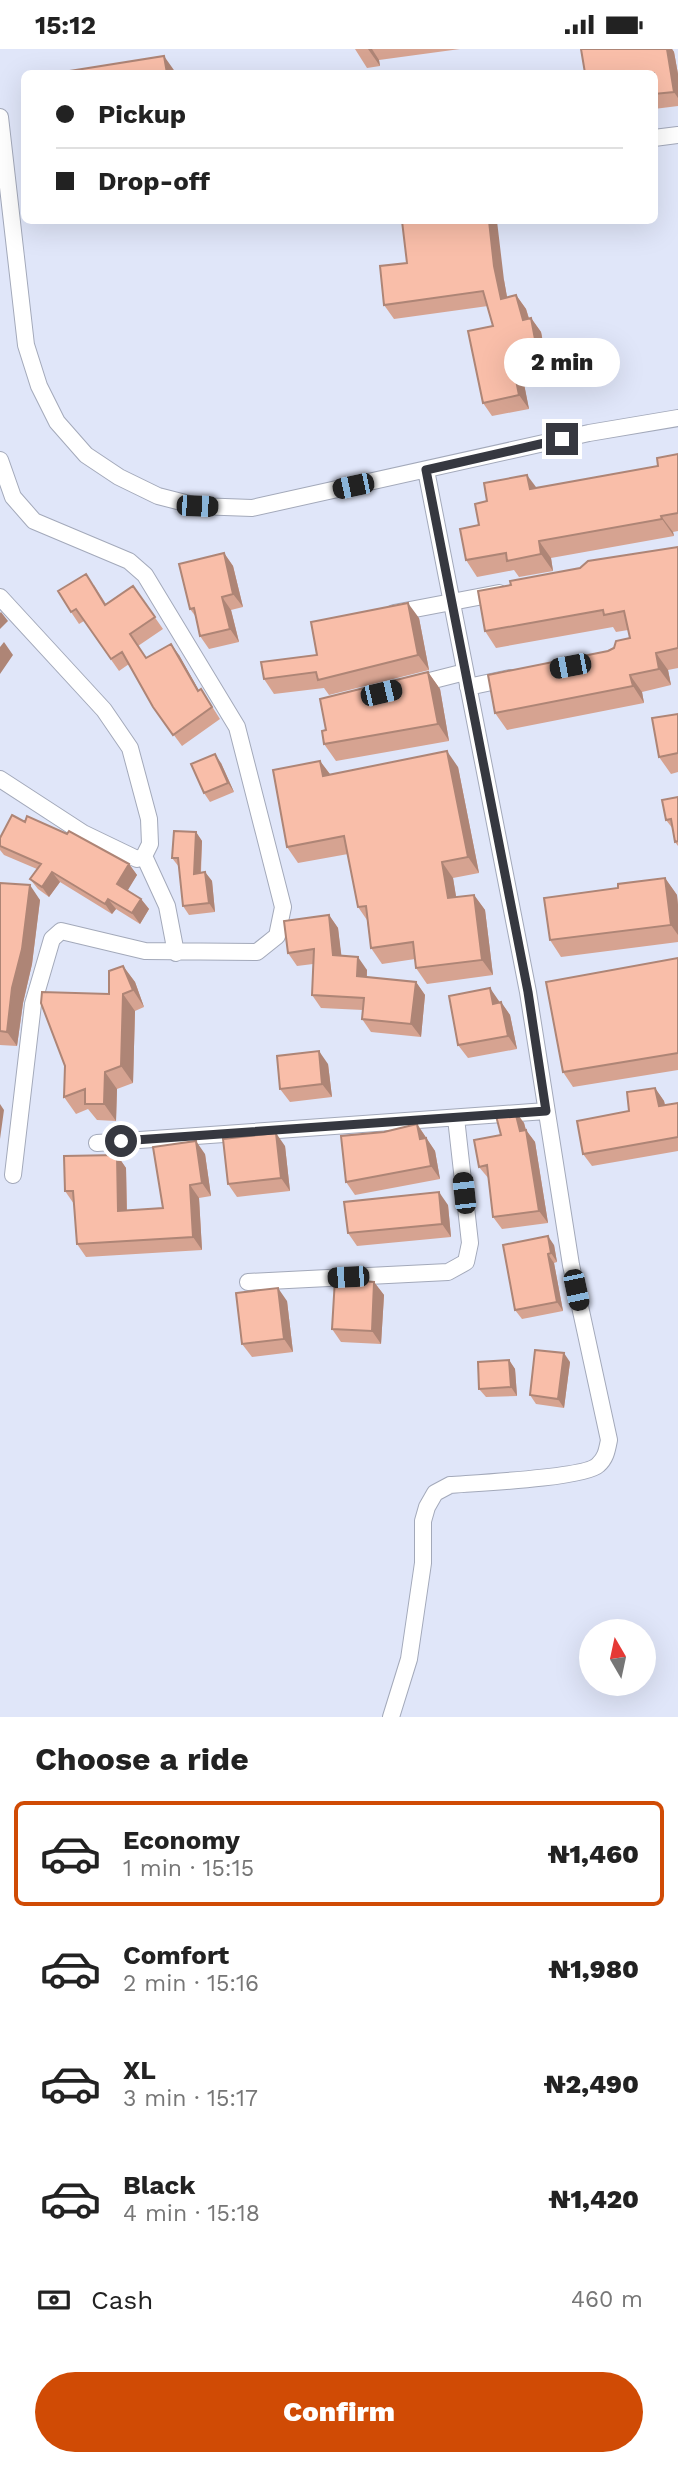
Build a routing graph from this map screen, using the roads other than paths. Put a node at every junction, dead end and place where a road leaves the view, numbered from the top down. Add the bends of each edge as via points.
1 (0, 117) edge
2 (678, 135) edge
3 (658, 138) edge
4 (678, 418) edge
5 (0, 460) edge
6 (426, 470) junction
7 (515, 589) edge
8 (0, 597) edge
9 (452, 602) junction
10 (374, 617) edge
11 (524, 675) edge
12 (467, 679) junction
13 (394, 690) edge
14 (0, 779) edge
15 (144, 856) junction
16 (176, 953) junction
17 (546, 1111) junction
18 (456, 1118) junction
19 (97, 1143) dead end
20 (13, 1175) dead end
21 (248, 1282) dead end
22 (391, 1717) edge

1 - 6 street via 26,345 57,422 86,455 158,496 197,506 252,508
2 - 3 street
4 - 6 street
5 - 16 street via 13,497 34,521 130,561 145,575 237,727 283,907 277,936 257,953
6 - 9 street
7 - 9 street
8 - 15 street via 104,710 130,748 149,819 150,844
9 - 10 street
9 - 12 street
11 - 12 street
12 - 13 street
12 - 17 street via 528,992
14 - 15 street via 83,833 137,859
15 - 16 street via 167,906
16 - 20 street via 145,951 61,931 51,939 33,1004
17 - 18 street
17 - 22 street via 571,1265 609,1440 606,1455 596,1468 561,1476 450,1485 435,1493 424,1521 423,1563 409,1659
18 - 19 street
18 - 21 street via 470,1243 466,1262 448,1272

